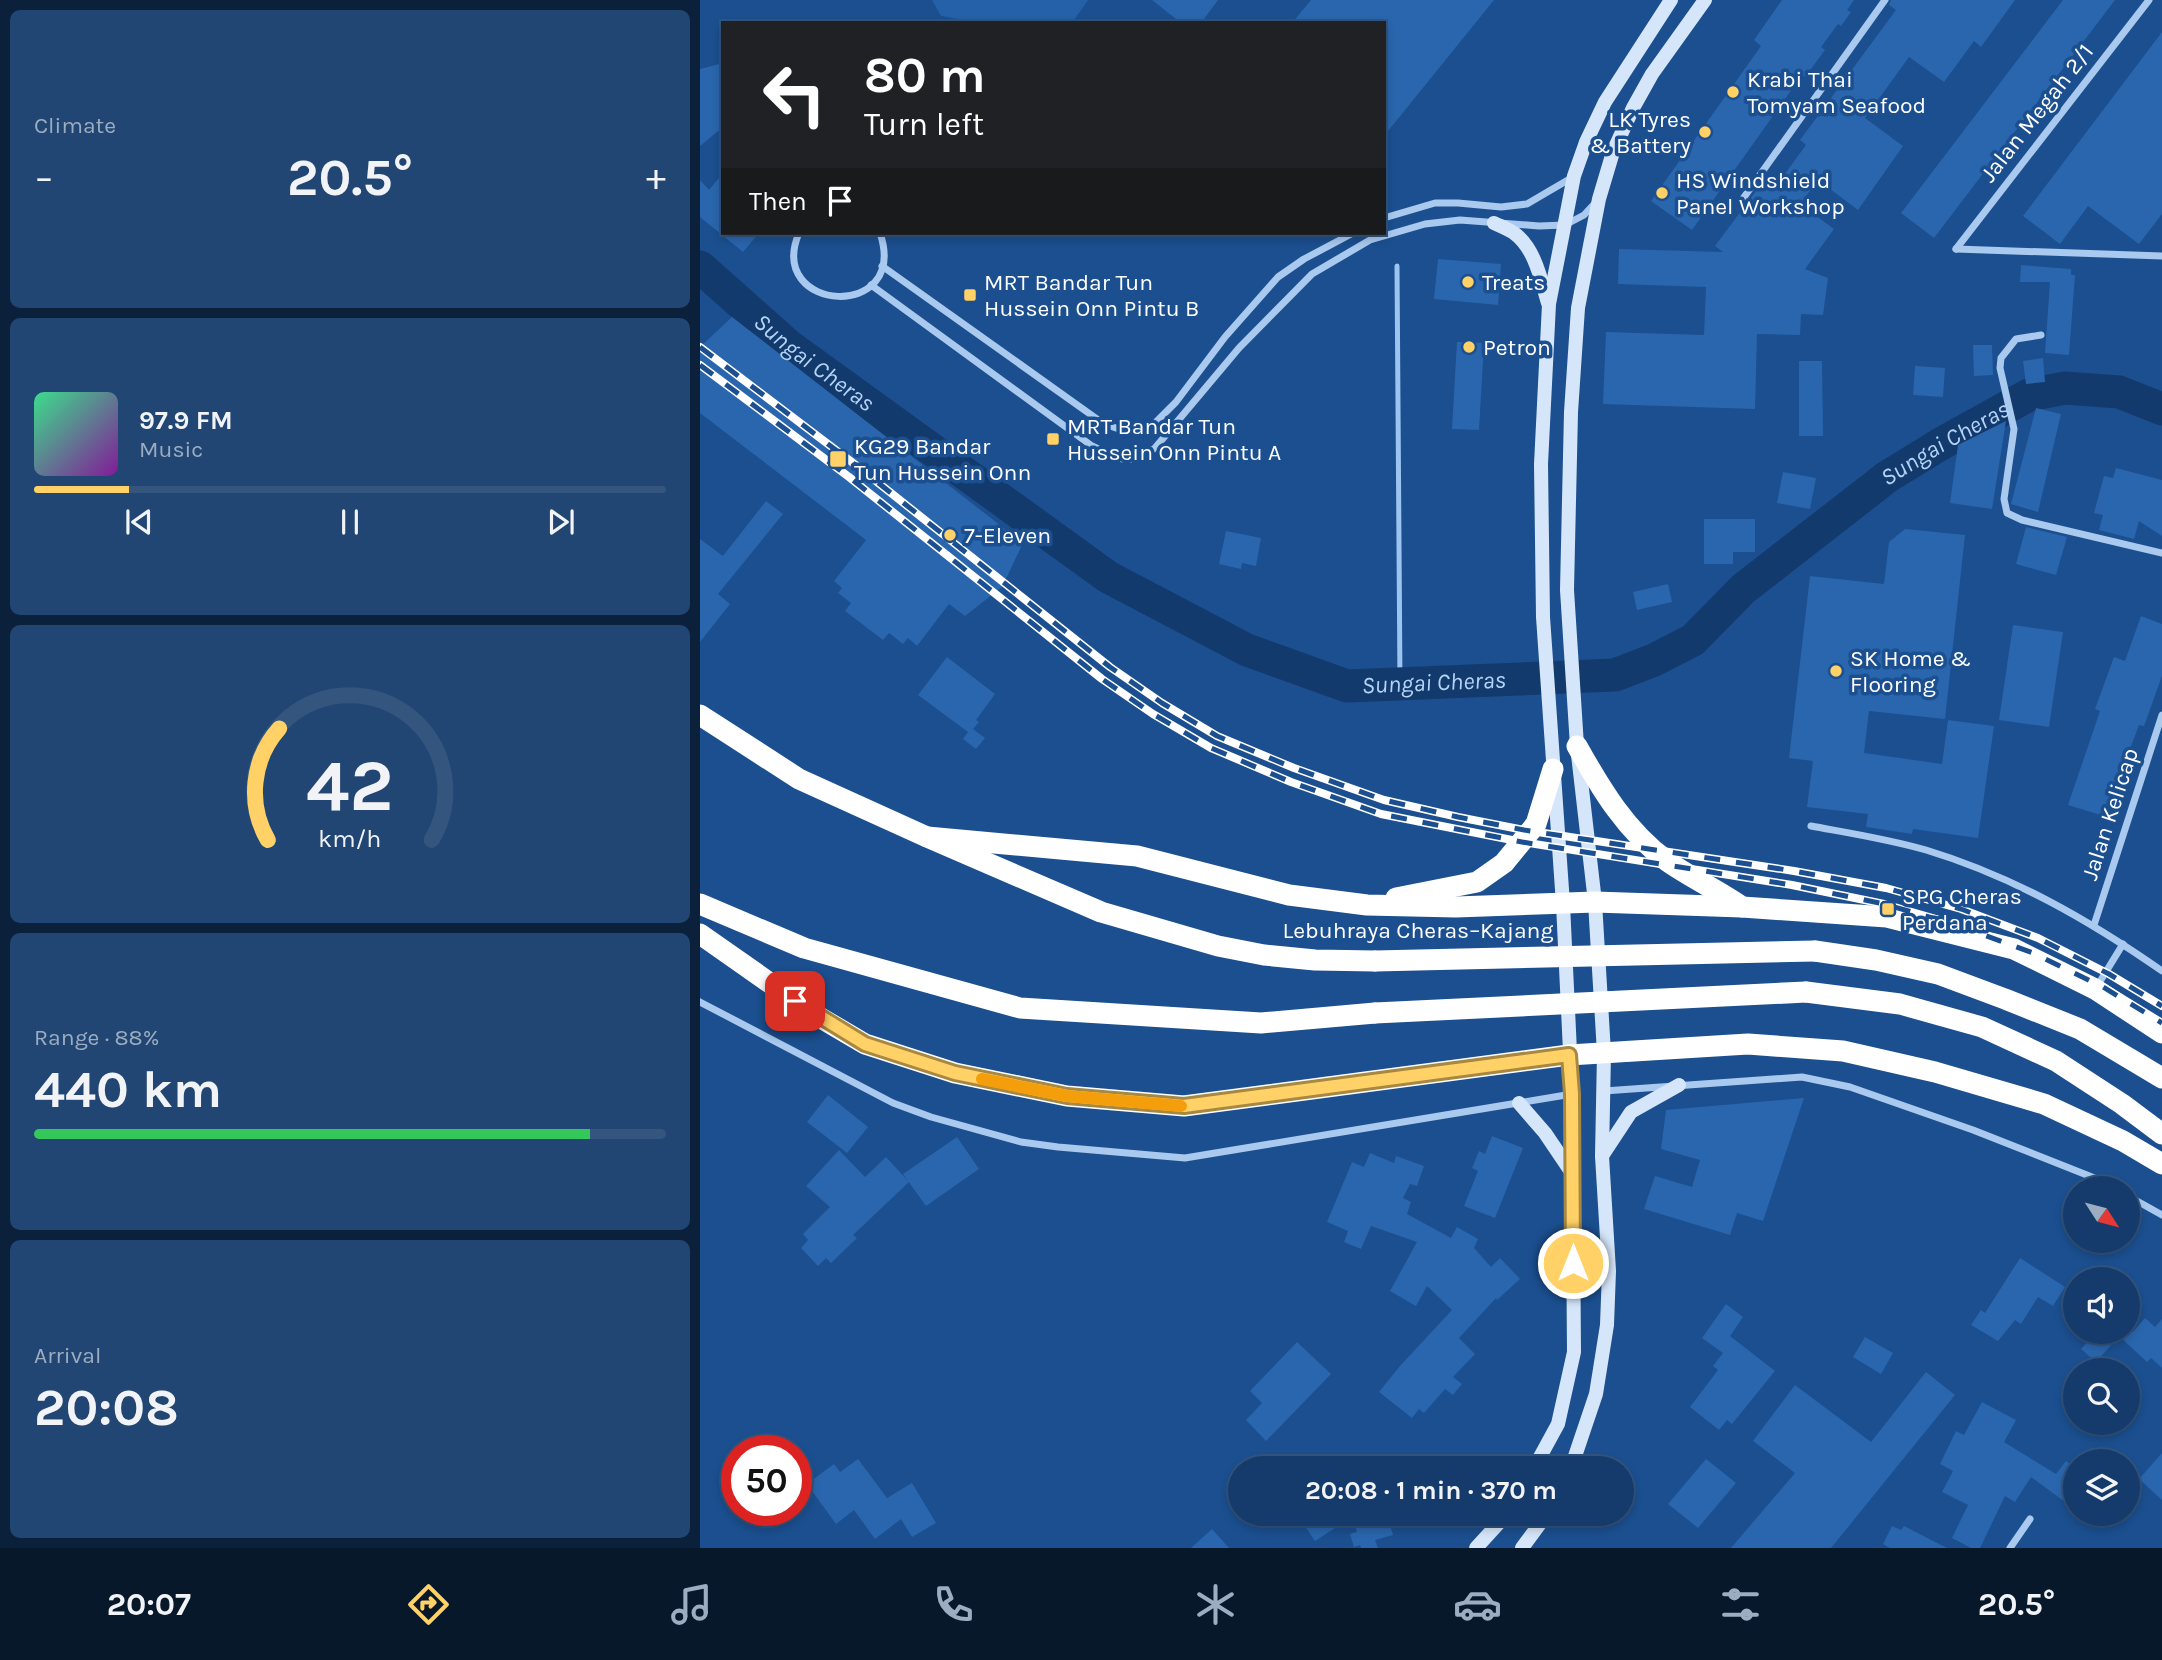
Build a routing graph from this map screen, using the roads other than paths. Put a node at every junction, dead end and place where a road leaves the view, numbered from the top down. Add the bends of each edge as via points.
1 (1671, 0) edge
2 (1705, 0) edge
3 (1885, 0) edge
4 (2148, 0) edge
5 (1574, 176) junction
6 (1599, 199) junction
7 (1742, 200) dead end
8 (1386, 217) edge
9 (1494, 223) junction
10 (1564, 225) junction
11 (798, 235) edge
12 (881, 235) edge
13 (1349, 235) edge
14 (2162, 256) edge
15 (882, 266) junction
16 (871, 285) junction
17 (1549, 304) junction
18 (2040, 335) dead end
19 (2162, 553) edge
20 (700, 715) edge
21 (2162, 715) edge
22 (1577, 746) junction
23 (1553, 769) junction
24 (1811, 826) dead end
25 (927, 837) junction
26 (1595, 902) junction
27 (700, 904) edge
28 (1563, 904) junction
29 (1367, 905) junction
30 (1742, 907) junction
31 (2094, 925) junction
32 (700, 934) edge
33 (2123, 944) junction
34 (2162, 971) edge
35 (2095, 989) junction
36 (700, 1002) edge
37 (2162, 1033) edge
38 (1604, 1053) junction
39 (1569, 1055) junction
40 (2162, 1078) edge
41 (1679, 1085) junction
42 (1604, 1091) junction
43 (1572, 1094) junction
44 (1519, 1103) junction
45 (2162, 1134) edge
46 (1602, 1156) junction
47 (2162, 1164) edge
48 (1572, 1175) junction
49 (2089, 1176) edge
50 (2140, 1203) edge
51 (2162, 1215) edge
52 (1541, 1456) edge
53 (1576, 1456) edge
54 (2030, 1519) dead end
55 (1496, 1526) edge
56 (1538, 1526) edge
57 (1477, 1547) edge
58 (1522, 1548) edge
59 (2010, 1548) edge

1 - 5 main road via 1605,102
2 - 6 main road via 1633,108
3 - 7 street
4 - 14 street, Jalan Megah 2/1 via 1956,249
5 - 8 street via 1527,204 1435,204
5 - 10 main road
6 - 10 street via 1584,215
6 - 22 main road via 1578,308 1571,412 1567,590
9 - 10 street
9 - 16 street via 1425,224 1370,240 1312,274 1141,459 1121,459 1092,446
9 - 17 main road via 1515,233 1527,247
10 - 17 main road
11 - 16 street via 796,266 814,290 843,298
12 - 15 street
13 - 15 street via 1279,276 1176,402 1150,428 1128,432 1104,424
15 - 16 street
17 - 23 main road via 1541,464 1543,617
18 - 19 street via 2016,338 2001,358 2014,429 2004,499 2007,513
20 - 25 highway, Lebuhraya Cheras–Kajang via 799,779
21 - 31 street, Jalan Kelicap
22 - 26 main road
22 - 30 highway via 1628,827 1667,861
23 - 28 main road
23 - 29 highway via 1536,824 1504,863 1477,882
24 - 31 street via 1926,850 2029,890
25 - 29 highway via 1137,856 1289,895
25 - 40 highway, Lebuhraya Cheras–Kajang, bridge via 1101,912 1264,955 1375,961 1815,951 1876,960 1938,974 2080,1029
26 - 28 highway
26 - 30 highway
26 - 38 main road
27 - 45 highway, bridge via 804,948 1020,1007 1261,1023 1805,992 1899,1004 1982,1027 2056,1061
28 - 29 highway
28 - 39 main road
30 - 35 highway via 1887,917 2014,949
31 - 33 street
32 - 39 highway via 865,1044 955,1073 1067,1096 1184,1106
33 - 34 street
33 - 35 street
35 - 37 highway
36 - 44 street via 893,1103 1021,1142 1058,1147 1185,1158
38 - 39 highway
38 - 42 main road
38 - 47 highway via 1748,1044 1843,1051 2044,1104
39 - 43 main road
41 - 42 street
41 - 46 main road via 1631,1112
41 - 49 street via 1802,1077 1850,1087
42 - 46 main road
43 - 44 street
43 - 48 main road
44 - 48 main road
46 - 53 main road via 1609,1271 1607,1325 1596,1394
48 - 52 main road via 1574,1352 1558,1424
50 - 51 street
54 - 59 street
55 - 57 main road
56 - 58 main road

